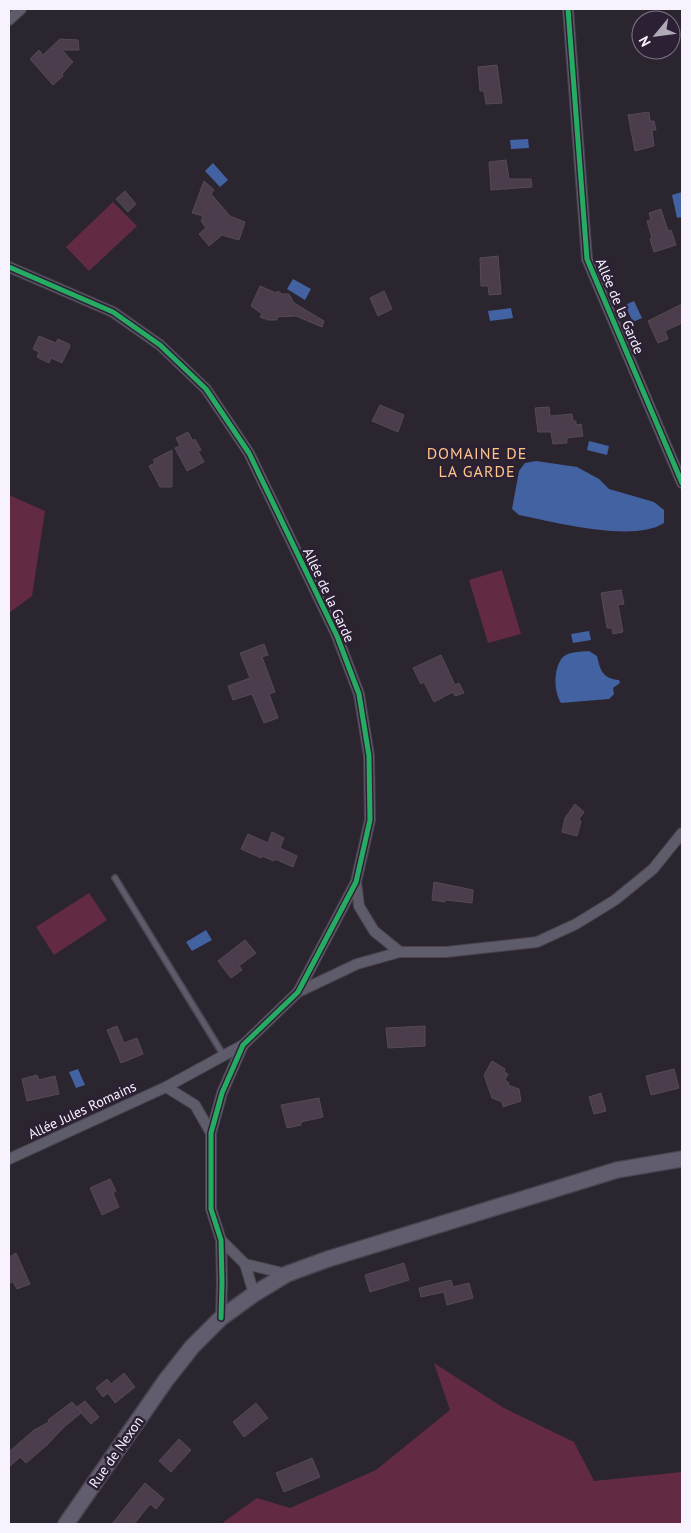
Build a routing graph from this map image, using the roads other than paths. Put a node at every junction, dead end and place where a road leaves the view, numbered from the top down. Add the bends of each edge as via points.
1 (21, 9) edge
2 (568, 9) edge
3 (9, 20) edge
4 (9, 267) edge
5 (682, 483) edge
6 (682, 833) edge
7 (114, 878) dead end
8 (356, 882) junction
9 (400, 952) junction
10 (298, 992) junction
11 (243, 1045) junction
12 (224, 1056) junction
13 (166, 1087) junction
14 (211, 1133) junction
15 (9, 1159) edge
16 (682, 1159) edge
17 (221, 1240) junction
18 (245, 1264) junction
19 (287, 1274) junction
20 (254, 1294) junction
21 (221, 1318) junction
22 (66, 1524) edge

1 - 3 street
2 - 5 street, Allée de la Garde via 587,259
4 - 8 street, Allée de la Garde via 114,312 160,345 206,389 249,452 337,636 359,694 369,756 370,820
6 - 9 street, Allée de la Garde via 653,869 615,900 576,924 537,942 446,952
7 - 12 lane
8 - 9 street, Allée de la Garde via 359,906 374,931
8 - 10 street, Allée de la Garde
9 - 10 street, Allée de la Garde via 357,964
10 - 11 street, Allée de la Garde
11 - 12 street, Allée Jules Romains
11 - 14 street, Allée de la Garde via 222,1093
12 - 13 street, Allée Jules Romains
13 - 14 street via 195,1105
13 - 15 street, Allée Jules Romains
14 - 17 street, Allée de la Garde via 211,1209
16 - 19 main road, Rue de Nexon via 617,1170
17 - 18 street, Allée de la Garde
17 - 21 street, Allée de la Garde
18 - 19 street
18 - 20 street, Allée de la Garde
19 - 20 main road, Rue de Nexon
20 - 21 main road, Rue de Nexon
21 - 22 main road, Rue de Nexon via 166,1380

